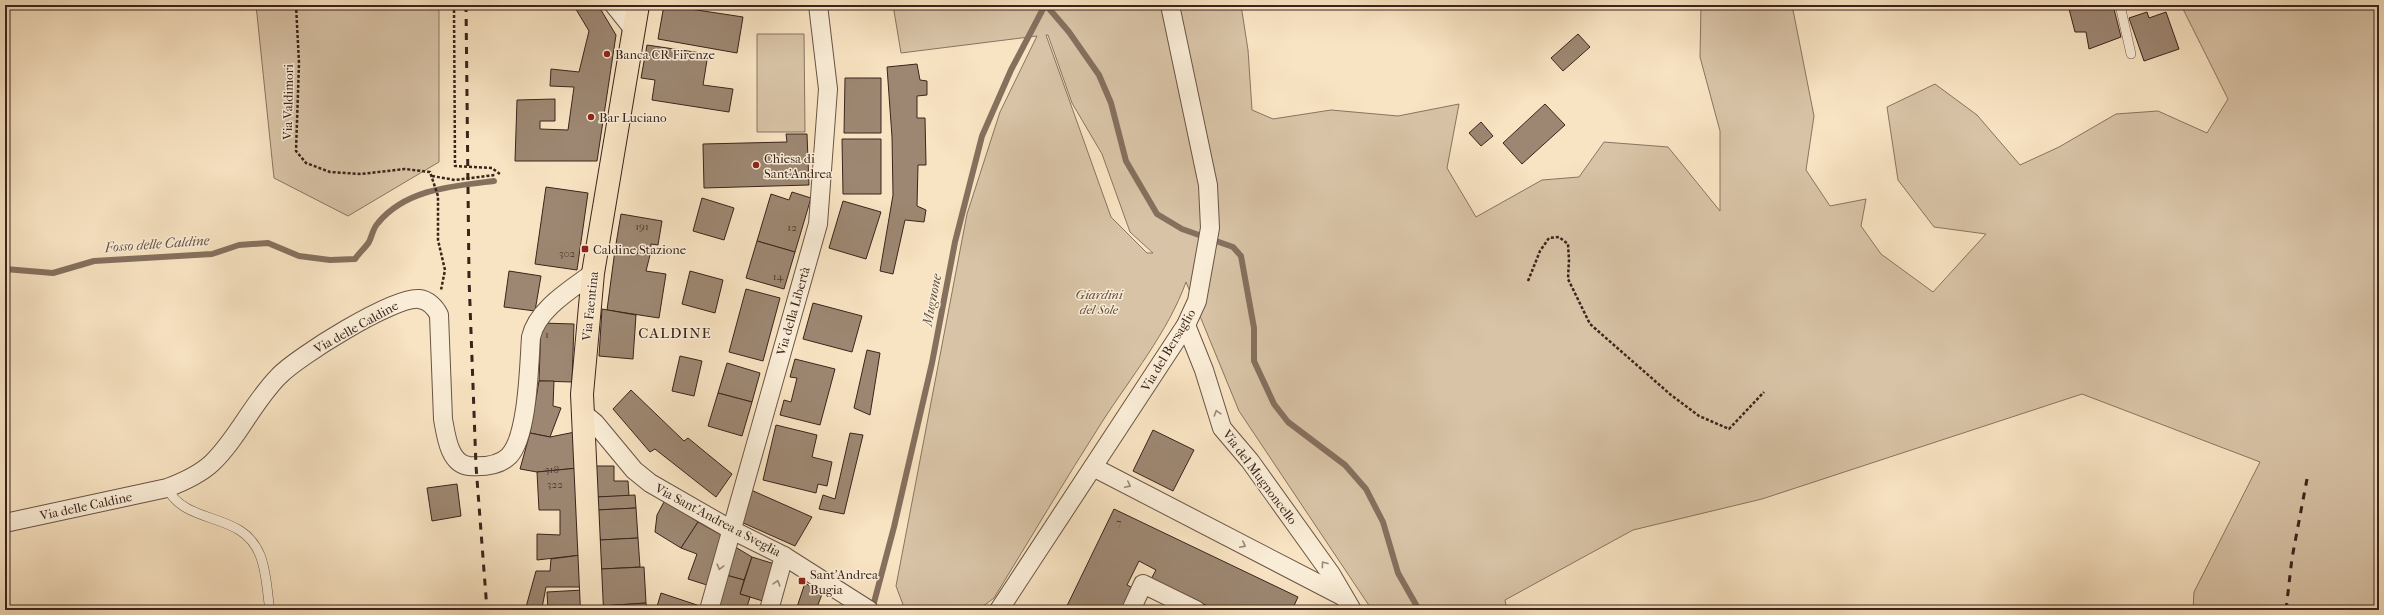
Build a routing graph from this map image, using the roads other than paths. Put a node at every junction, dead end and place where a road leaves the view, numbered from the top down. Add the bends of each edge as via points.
1 (614, 5) edge
2 (638, 5) edge
3 (818, 5) edge
4 (1170, 5) edge
5 (2120, 5) edge
6 (634, 30) junction
7 (2131, 54) dead end
8 (593, 273) junction
9 (1186, 324) junction
10 (582, 412) junction
11 (1093, 467) junction
12 (167, 488) junction
13 (5, 523) edge
14 (730, 529) junction
15 (784, 556) junction
16 (1349, 604) edge
17 (270, 610) edge
18 (592, 610) edge
19 (709, 610) edge
20 (769, 610) edge
21 (869, 610) edge
22 (999, 610) edge
23 (1131, 610) edge
24 (1196, 610) edge

1 - 6 street
2 - 6 main road, Via Faentina
3 - 14 street, Via della Libertà via 828,89 818,224
4 - 9 street, Via del Bersaglio via 1208,185 1208,249 1197,301
5 - 7 lane
6 - 8 main road, Via Faentina
8 - 10 main road, Via Faentina
8 - 12 street, Via delle Caldine via 549,309 536,324 531,337 522,426 511,455 498,463 476,466 462,464 454,456 443,418 439,315 433,306 425,301 408,300 370,317 280,375 213,462 188,480
9 - 11 street, Via del Bersaglio
16 -> 9 street, Via del Mugnoncello via 1250,461 1222,428
10 - 14 street, Via Sant'Andrea a Sveglia via 595,423 634,470 650,483
10 - 18 main road, Via Faentina
11 -> 16 street, Via del Mugnoncello
11 - 22 street, Via del Bersaglio
12 - 13 street, Via delle Caldine
12 - 17 lane via 178,504 233,525 252,541 261,557
14 - 15 street, Via Sant'Andrea a Sveglia
14 -> 19 street, Via della Libertà
20 -> 15 street
15 - 21 street, Via Sant'Andrea a Sveglia
23 - 24 street via 1143,584

